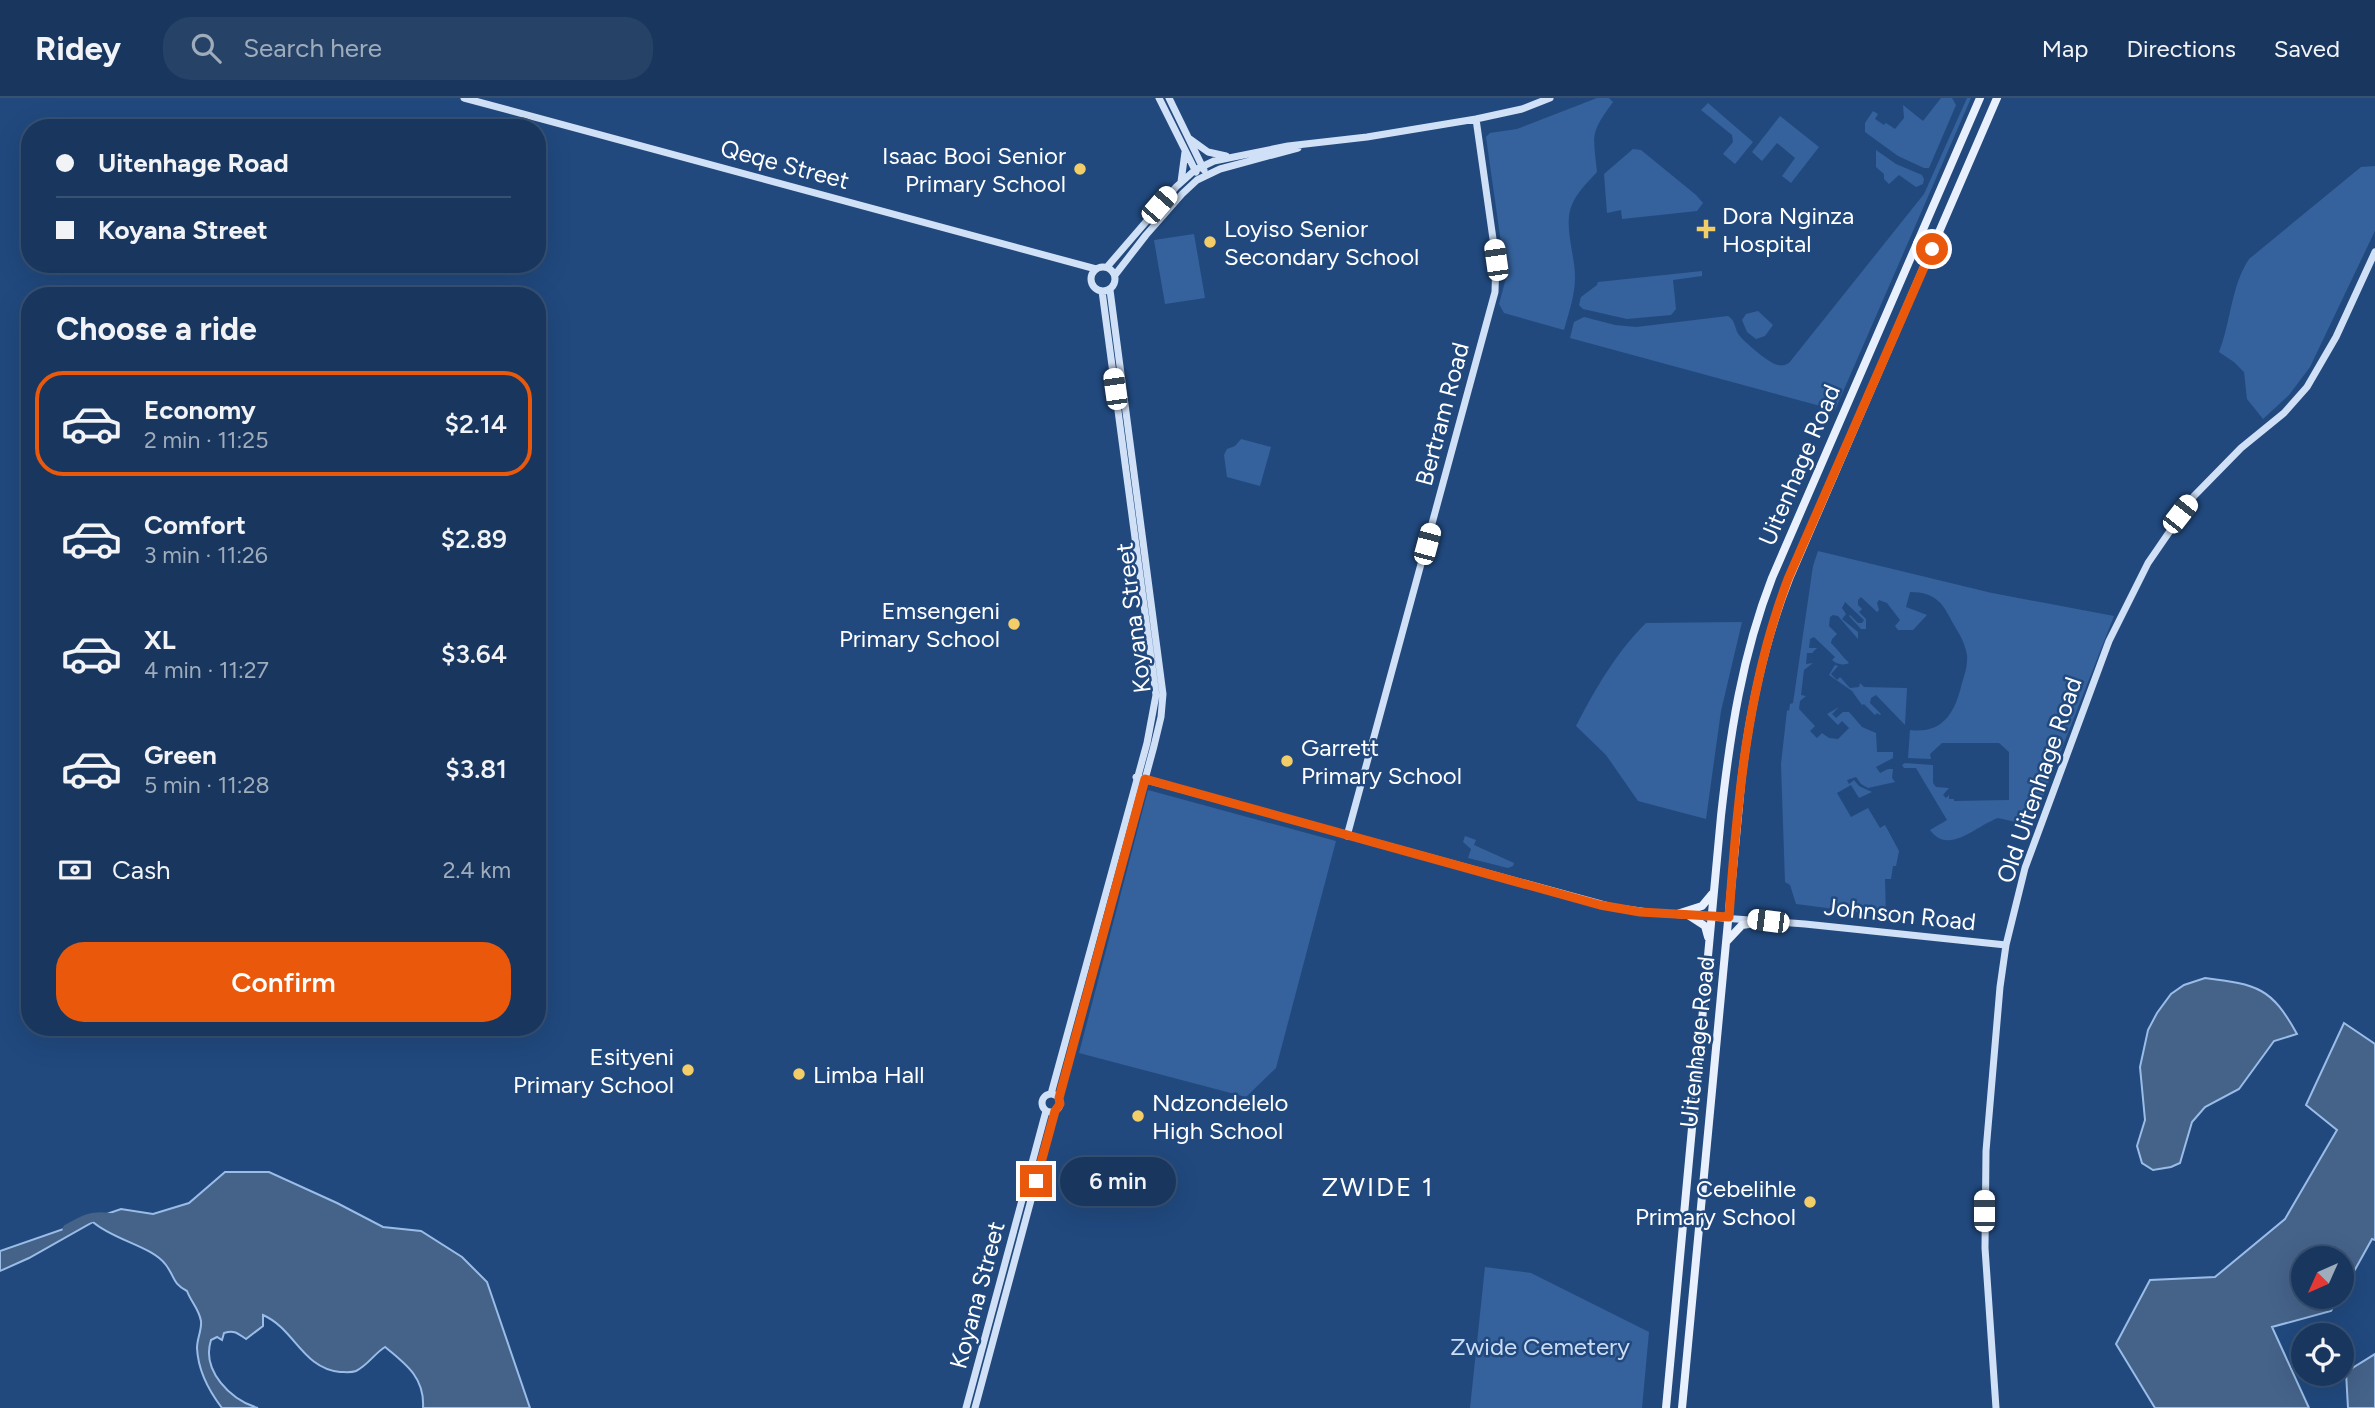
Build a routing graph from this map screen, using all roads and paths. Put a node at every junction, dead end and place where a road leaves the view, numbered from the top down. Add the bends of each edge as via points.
1 (464, 98) edge
2 (1159, 98) edge
3 (1168, 98) edge
4 (1550, 98) edge
5 (1980, 98) edge
6 (1997, 98) edge
7 (542, 119) edge
8 (1476, 119) junction
9 (546, 120) edge
10 (1187, 136) junction
11 (1305, 145) junction
12 (1185, 150) junction
13 (1227, 156) junction
14 (1198, 168) junction
15 (1203, 177) junction
16 (1180, 182) junction
17 (2375, 252) edge
18 (1107, 267) junction
19 (1096, 269) junction
20 (1115, 275) junction
21 (1106, 291) junction
22 (1141, 778) junction
23 (1347, 836) junction
24 (1715, 890) junction
25 (1677, 914) junction
26 (1688, 915) junction
27 (1712, 916) junction
28 (1729, 917) junction
29 (1768, 921) junction
30 (1727, 942) junction
31 (1710, 943) junction
32 (2006, 945) junction
33 (1051, 1094) junction
34 (1059, 1098) junction
35 (1051, 1111) junction
36 (966, 1408) edge
37 (975, 1408) edge
38 (1666, 1408) edge
39 (1682, 1408) edge
40 (1996, 1408) edge

1 - 7 street, Qeqe Street
2 - 12 street
3 - 10 street
4 - 8 street
5 - 24 main road, Uitenhage Road via 1764,597 1730,733
6 - 28 main road, Uitenhage Road via 1772,625 1747,731
8 - 11 street
8 - 23 street, Bertram Road via 1496,260 1495,292
9 - 19 street, Qeqe Street
10 - 13 street via 1208,152
10 - 14 street
11 - 13 street
11 - 15 street
12 - 14 street
12 - 16 street
13 - 14 street
14 - 15 street
14 - 16 street
15 - 20 street via 1155,223
16 - 18 street
17 - 32 street, Old Uitenhage Road via 2336,337 2306,387 2194,496 2148,563 2097,672 2025,867
18 - 19 street
18 - 20 street
19 - 21 street via 1091,282 1094,288
20 - 21 street via 1115,283
21 - 22 street, Koyana Street via 1163,683 1161,717
22 - 23 street, Johnson Road
22 - 33 street, Koyana Street
22 - 34 street, Koyana Street
23 - 25 street, Johnson Road via 1600,905
24 - 25 main road via 1702,906
24 - 27 main road, Uitenhage Road
25 - 26 street, Johnson Road
26 - 27 street, Johnson Road
26 - 31 main road via 1704,926
27 - 28 street, Johnson Road
27 - 31 main road, Uitenhage Road
28 - 29 street, Johnson Road
28 - 30 main road, Uitenhage Road
29 - 30 main road via 1742,925
29 - 32 street, Johnson Road
30 - 39 main road, Uitenhage Road
31 - 38 main road, Uitenhage Road
32 - 40 street, Old Uitenhage Road via 1994,1033 1984,1190
33 - 34 street
33 - 35 street, Koyana Street via 1042,1101
34 - 35 street, Koyana Street via 1059,1107
35 - 36 street, Koyana Street
35 - 37 street, Koyana Street

